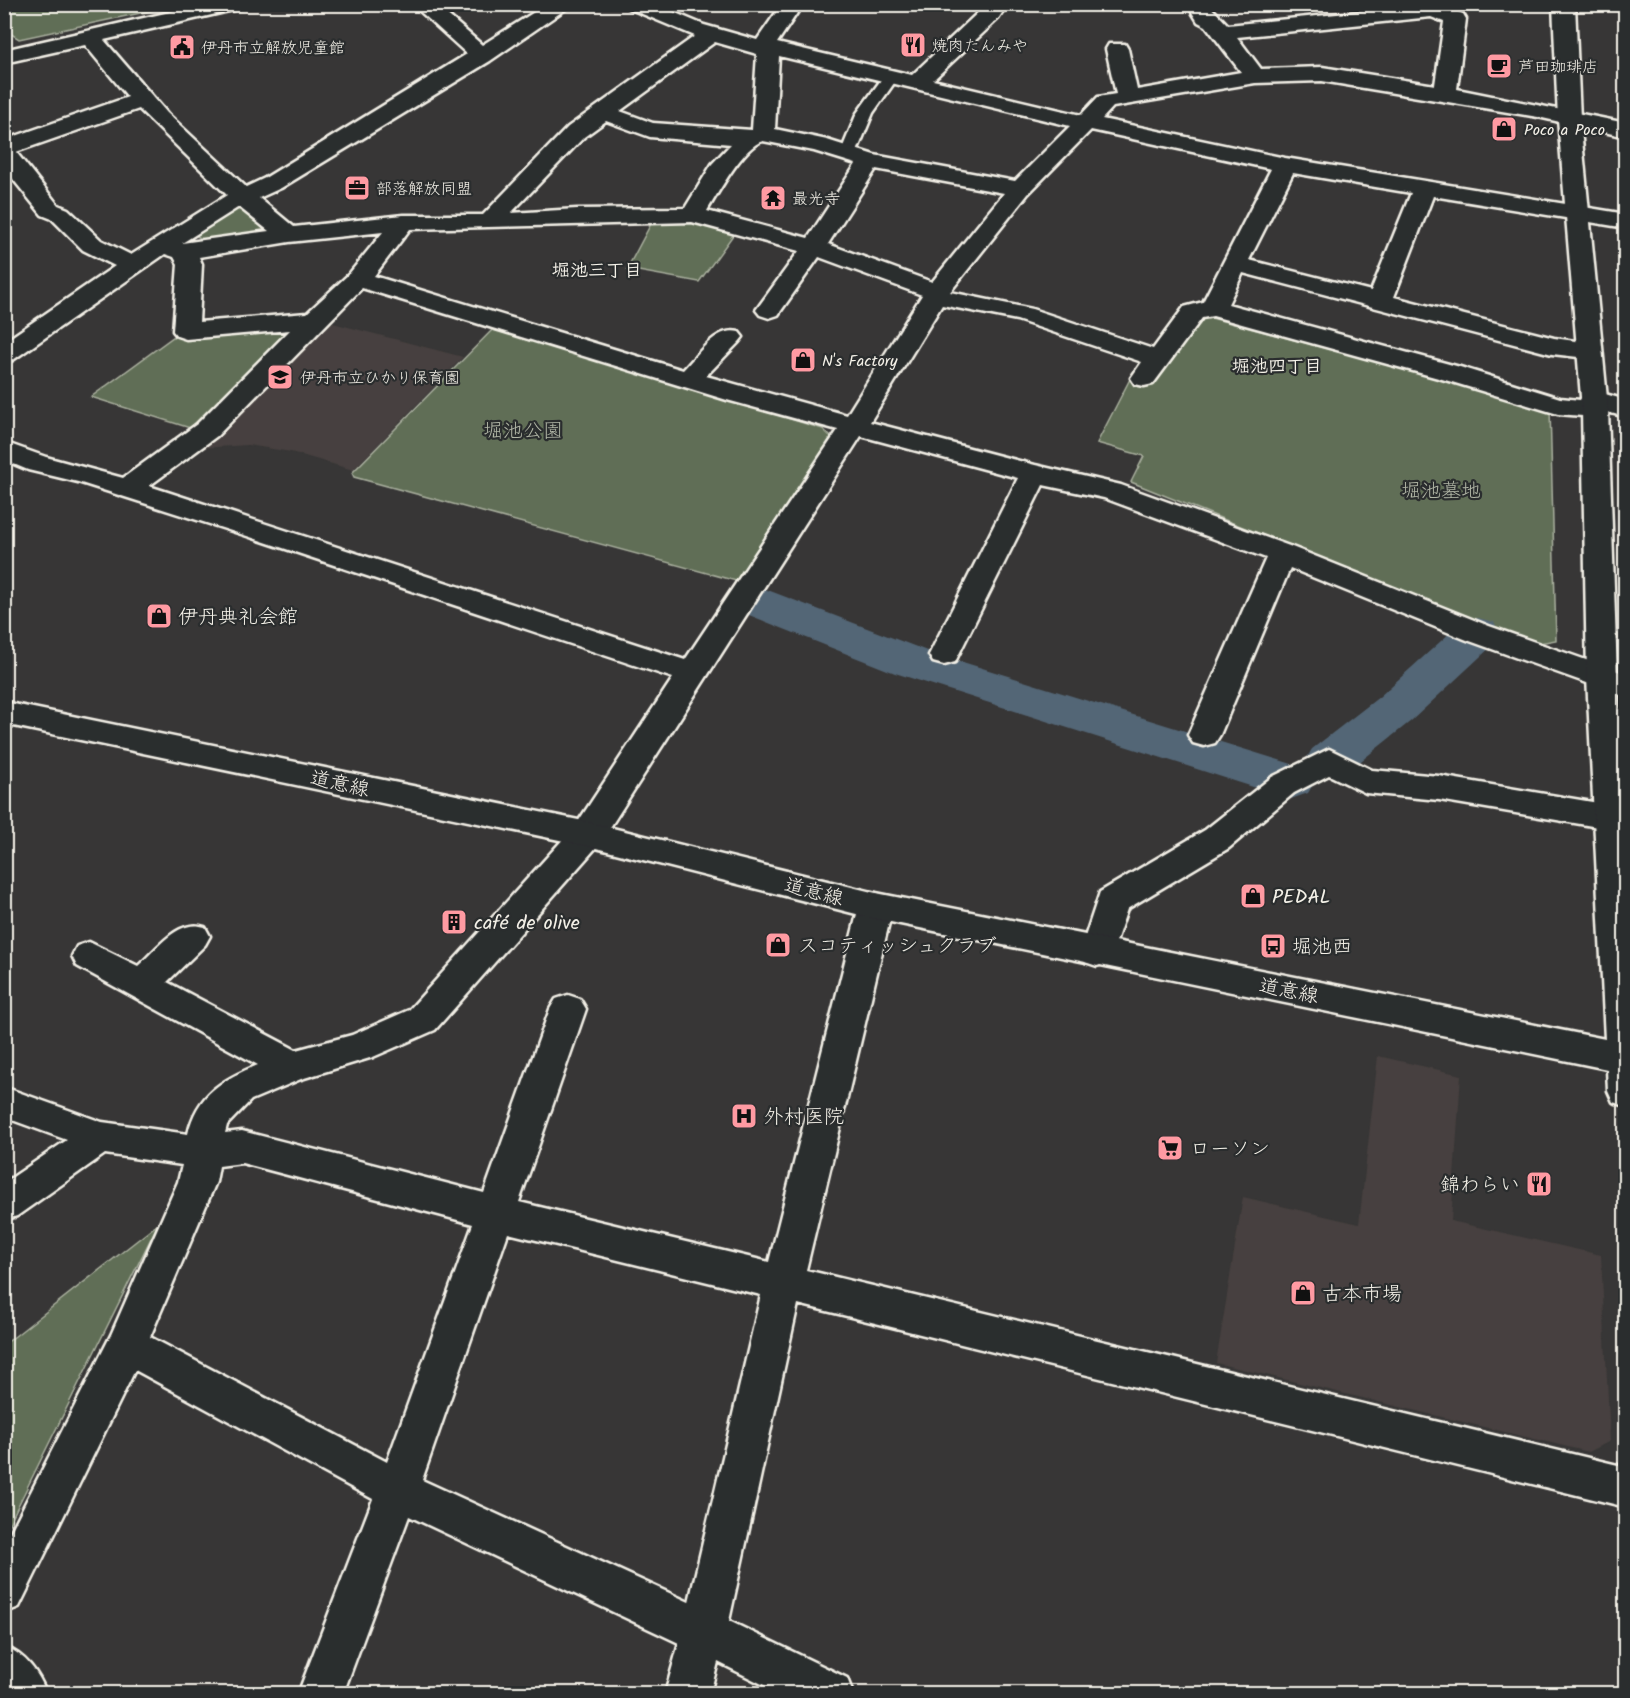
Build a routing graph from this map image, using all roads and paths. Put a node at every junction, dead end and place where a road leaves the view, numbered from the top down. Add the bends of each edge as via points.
1 (235, 4) edge
2 (422, 4) edge
3 (563, 4) edge
4 (635, 4) edge
5 (793, 4) edge
6 (998, 4) edge
7 (1197, 4) edge
8 (1564, 4) edge
9 (1222, 32) junction
10 (712, 34) junction
11 (92, 38) junction
12 (764, 46) junction
13 (1117, 49) dead end
14 (482, 56) junction
15 (4, 57) edge
16 (891, 76) junction
17 (1255, 76) junction
18 (917, 82) junction
19 (1445, 93) junction
20 (1128, 98) junction
21 (142, 100) junction
22 (602, 112) junction
23 (1569, 119) junction
24 (1083, 122) junction
25 (1626, 130) edge
26 (754, 136) junction
27 (4, 150) edge
28 (859, 157) junction
29 (1285, 165) junction
30 (1020, 189) junction
31 (1424, 189) junction
32 (242, 197) junction
33 (1578, 213) junction
34 (693, 215) junction
35 (1626, 221) edge
36 (403, 222) junction
37 (489, 222) junction
38 (289, 235) junction
39 (814, 247) junction
40 (173, 249) junction
41 (1235, 264) junction
42 (133, 266) junction
43 (358, 279) junction
44 (936, 294) junction
45 (1380, 301) junction
46 (1213, 308) junction
47 (769, 310) dead end
48 (314, 320) junction
49 (730, 337) dead end
50 (1587, 350) junction
51 (4, 354) edge
52 (689, 379) junction
53 (1594, 404) junction
54 (1626, 409) edge
55 (854, 426) junction
56 (4, 450) edge
57 (1034, 474) junction
58 (127, 488) junction
59 (1282, 554) junction
60 (944, 655) dead end
61 (692, 673) junction
62 (1614, 682) edge
63 (4, 713) edge
64 (1204, 735) dead end
65 (1610, 817) junction
66 (588, 834) junction
67 (876, 906) junction
68 (193, 936) dead end
69 (1097, 952) junction
70 (89, 956) dead end
71 (142, 984) junction
72 (568, 1009) dead end
73 (293, 1066) junction
74 (1625, 1069) edge
75 (4, 1102) edge
76 (100, 1137) junction
77 (203, 1152) junction
78 (4, 1204) edge
79 (496, 1213) junction
80 (783, 1283) junction
81 (127, 1345) junction
82 (1626, 1487) edge
83 (398, 1490) junction
84 (4, 1592) edge
85 (704, 1632) junction
86 (320, 1694) edge
87 (687, 1694) edge
88 (831, 1694) edge

1 - 11 street
2 - 14 street
3 - 14 street
4 - 10 street
5 - 12 street
6 - 18 street via 992,15
7 - 9 street
8 - 23 street
9 - 17 street
9 - 19 street via 1433,10 1455,19
10 - 12 street
10 - 22 street
11 - 15 street
11 - 21 street
12 - 16 street
12 - 26 street via 768,54
13 - 20 street
14 - 32 street via 273,183
16 - 18 street
16 - 28 lane via 865,113
17 - 19 street via 1322,74
17 - 20 street
18 - 24 street
19 - 23 street
20 - 24 street via 1106,102
21 - 27 street
21 - 32 street
22 - 26 street via 650,130
22 - 37 street via 576,132
23 - 25 street
23 - 33 street
24 - 29 street
24 - 30 street
26 - 28 street
26 - 34 street via 720,169
27 - 42 street via 50,210 60,214 92,245
28 - 30 street
28 - 39 street
29 - 31 street
29 - 41 street
30 - 44 street
31 - 33 street
31 - 45 street
32 - 38 street
32 - 40 street
33 - 35 street
33 - 50 street
34 - 37 street
34 - 39 street
36 - 37 street
36 - 38 street
36 - 43 street
38 - 40 street
39 - 44 street
39 - 47 street
40 - 42 street
40 - 48 street via 190,264 186,331
41 - 45 street
41 - 46 street
42 - 51 street
43 - 48 street
43 - 52 street
44 - 46 street via 1023,314 1151,368 1193,312
44 - 55 street
45 - 50 street via 1552,346
46 - 53 street via 1557,405
48 - 58 street via 207,430
49 - 52 street
50 - 53 street
52 - 55 street
53 - 54 street
53 - 62 street
55 - 57 street
55 - 61 street
56 - 58 street via 38,464
57 - 59 street via 1111,491
57 - 60 street
58 - 61 street
59 - 62 street via 1478,633
59 - 64 street
61 - 66 street
62 - 65 street
63 - 66 street, 道意線
65 - 69 street via 1439,788 1366,781 1329,761 1283,785 1217,839 1112,901
65 - 74 street
66 - 67 street, 道意線
66 - 73 street via 422,1020 360,1047
67 - 69 street, 道意線
67 - 80 street
68 - 71 street
69 - 74 street, 道意線
70 - 71 street
71 - 73 street
72 - 79 street
73 - 77 street via 238,1089 210,1118
75 - 76 street
76 - 77 street
76 - 78 street
77 - 79 street via 242,1147
77 - 81 street via 197,1182
79 - 80 street
79 - 83 street
80 - 82 street
80 - 85 street
81 - 83 street
81 - 84 street
83 - 85 street
83 - 86 street
85 - 87 street
85 - 88 street

